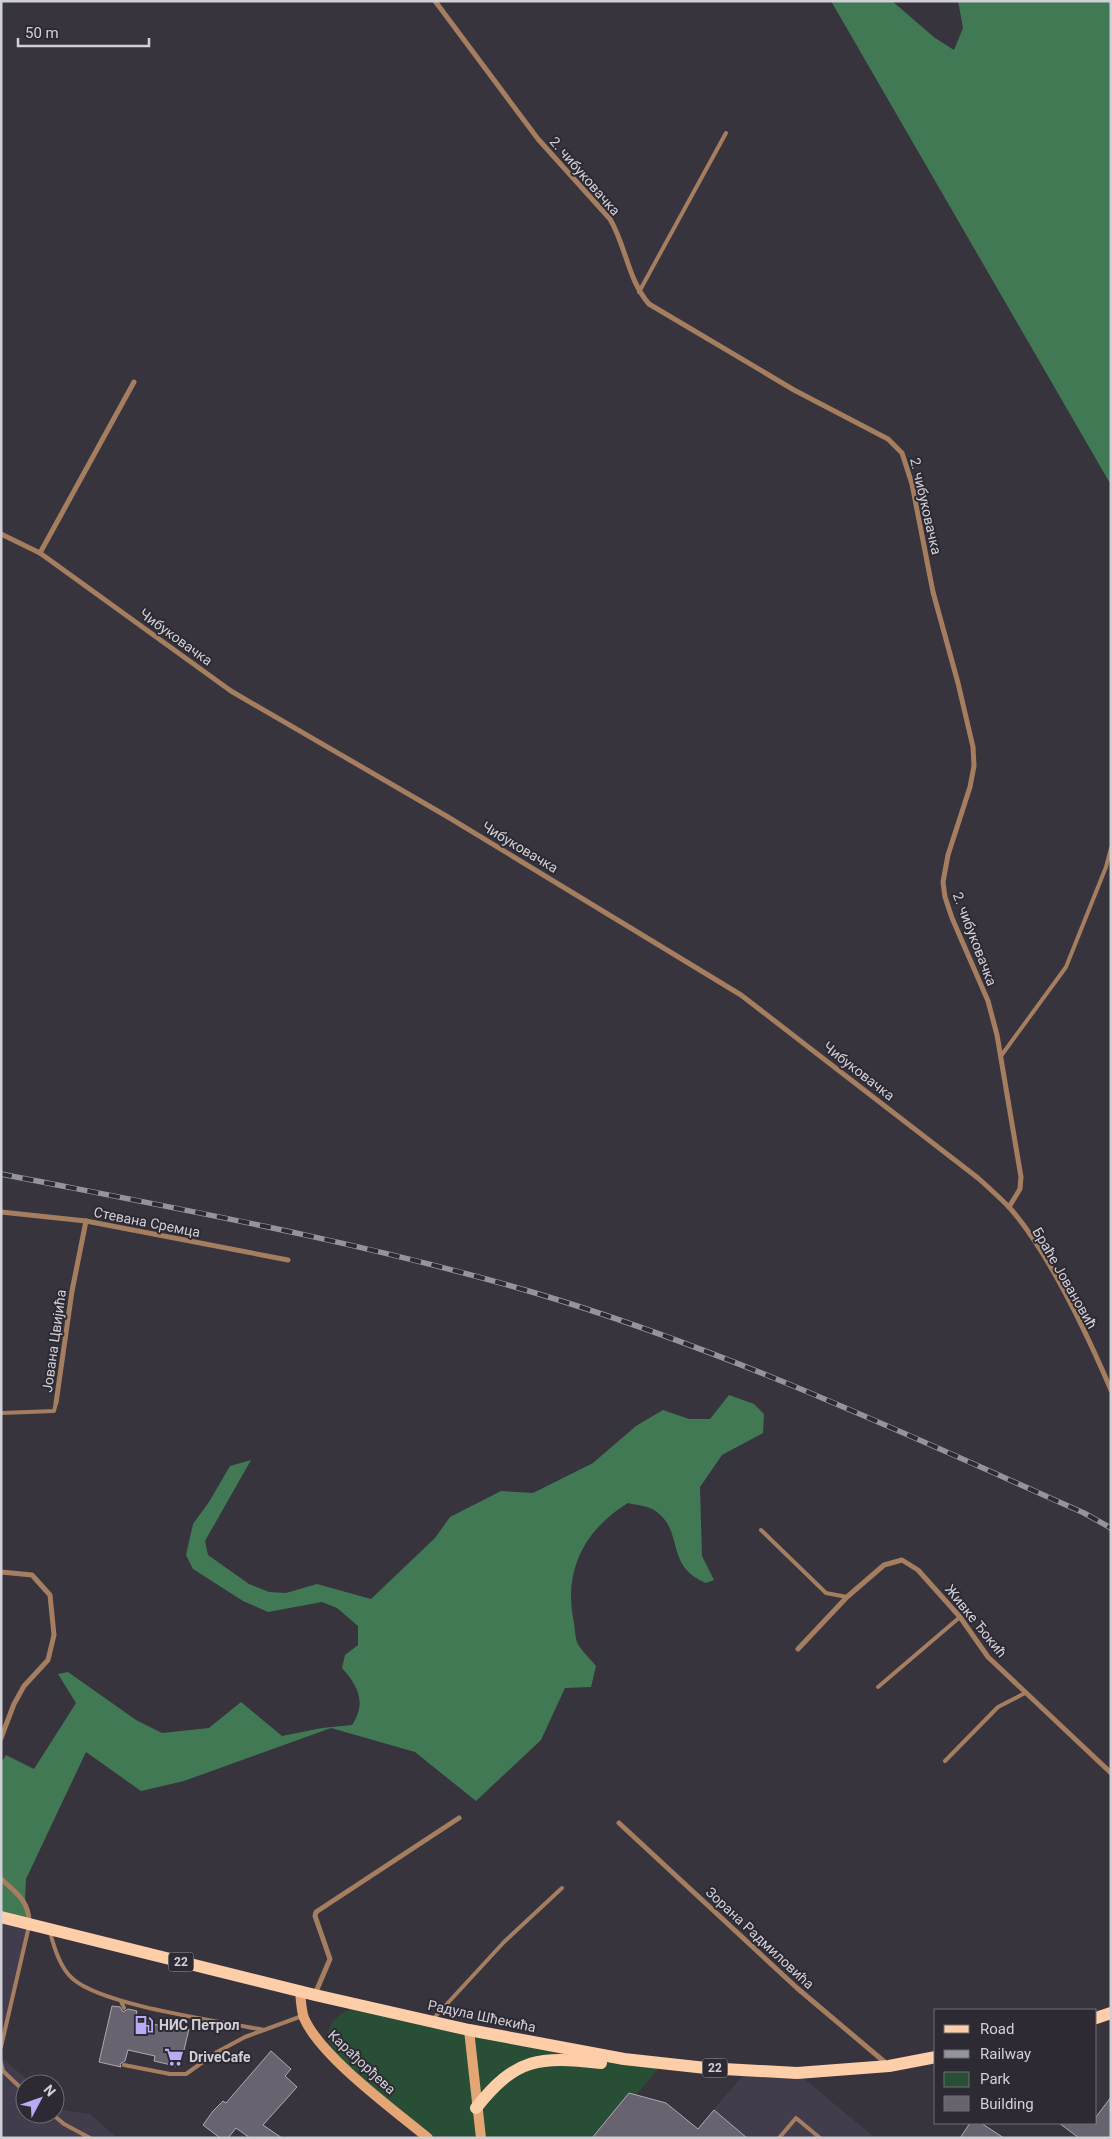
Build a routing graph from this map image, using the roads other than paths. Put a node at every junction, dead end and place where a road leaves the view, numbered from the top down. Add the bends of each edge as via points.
1 (435, 1) edge
2 (726, 132) dead end
3 (639, 292) junction
4 (134, 382) dead end
5 (1, 534) edge
6 (40, 553) junction
7 (1111, 848) edge
8 (1001, 1056) junction
9 (1009, 1207) junction
10 (1, 1212) edge
11 (86, 1221) junction
12 (288, 1260) dead end
13 (1111, 1390) edge
14 (56, 1403) joint
15 (1, 1412) edge
16 (762, 1530) dead end
17 (1, 1572) edge
18 (847, 1597) junction
19 (960, 1617) junction
20 (798, 1649) dead end
21 (878, 1688) dead end
22 (1025, 1693) junction
23 (1, 1738) edge
24 (945, 1761) dead end
25 (1111, 1774) edge
26 (459, 1818) dead end
27 (619, 1823) dead end
28 (1, 1879) edge
29 (562, 1888) dead end
30 (1, 1917) edge
31 (29, 1924) junction
32 (49, 1929) junction
33 (300, 1991) junction
34 (315, 1995) junction
35 (121, 2001) junction
36 (124, 2008) dead end
37 (1111, 2012) edge
38 (303, 2015) junction
39 (1097, 2018) edge
40 (432, 2021) junction
41 (264, 2030) junction
42 (469, 2030) junction
43 (1, 2047) edge
44 (934, 2057) edge
45 (624, 2059) junction
46 (1, 2063) edge
47 (124, 2066) dead end
48 (889, 2066) junction
49 (15, 2082) edge
50 (476, 2108) junction
51 (64, 2124) edge
52 (90, 2138) edge
53 (428, 2138) edge
54 (481, 2138) edge
55 (779, 2138) edge
56 (820, 2138) edge

1 - 3 street, 2. чибуковачка via 538,139 610,219 618,232
2 - 3 lane
3 - 8 street, 2. чибуковачка via 649,304 794,390 888,439 902,452 912,484 933,592 973,747 970,787 948,855 943,882 945,897 988,1001
4 - 6 street
5 - 6 street, Чибуковачка
6 - 9 street, Чибуковачка via 231,691 448,817 741,995 978,1178
7 - 8 lane via 1066,967
8 - 9 street, 2. чибуковачка via 1021,1178 1017,1197
9 - 13 street, Браће Јовановић via 1060,1286
10 - 11 street, Стевана Сремца
11 - 12 street, Стевана Сремца
11 - 14 street, Јована Цвијића
14 - 15 lane, Јована Цвијића via 54,1411
16 - 18 lane via 826,1593
17 - 23 street via 32,1575 50,1595 54,1635 48,1660 24,1686
18 - 19 street, Живке Ђокић via 884,1565 902,1560 918,1570
18 - 20 street, Живке Ђокић
19 - 21 lane
19 - 22 street, Живке Ђокић via 988,1657
22 - 24 lane via 998,1707
22 - 25 street, Живке Ђокић
26 - 34 street via 316,1912 316,1922 330,1959
27 - 48 street, Зорана Радмиловића via 797,1988
28 - 31 street via 25,1901
29 - 40 lane via 504,1942
30 - 31 main road, Радула Шћекића / 22
31 - 32 main road, Радула Шћекића / 22
31 - 43 lane
32 - 33 main road, Радула Шћекића / 22
32 - 35 lane via 54,1949 73,1979
33 - 34 main road, Радула Шћекића / 22
33 - 38 street, Карађорђева
34 - 40 main road, Радула Шћекића / 22
35 - 36 lane
35 - 41 lane
37 - 39 main road
38 - 41 lane
38 - 53 street, Карађорђева via 318,2042
40 - 42 main road, Радула Шћекића / 22
41 - 47 lane via 217,2052 186,2074
42 - 45 main road, Радула Шћекића / 22
42 - 50 street
44 - 48 main road, Радула Шћекића / 22
45 - 48 main road, Радула Шћекића / 22 via 783,2073
45 - 50 main road via 610,2063 554,2058 528,2064 509,2074
46 - 49 lane via 3,2071
50 - 54 street
51 - 52 lane
55 - 56 lane via 796,2118

